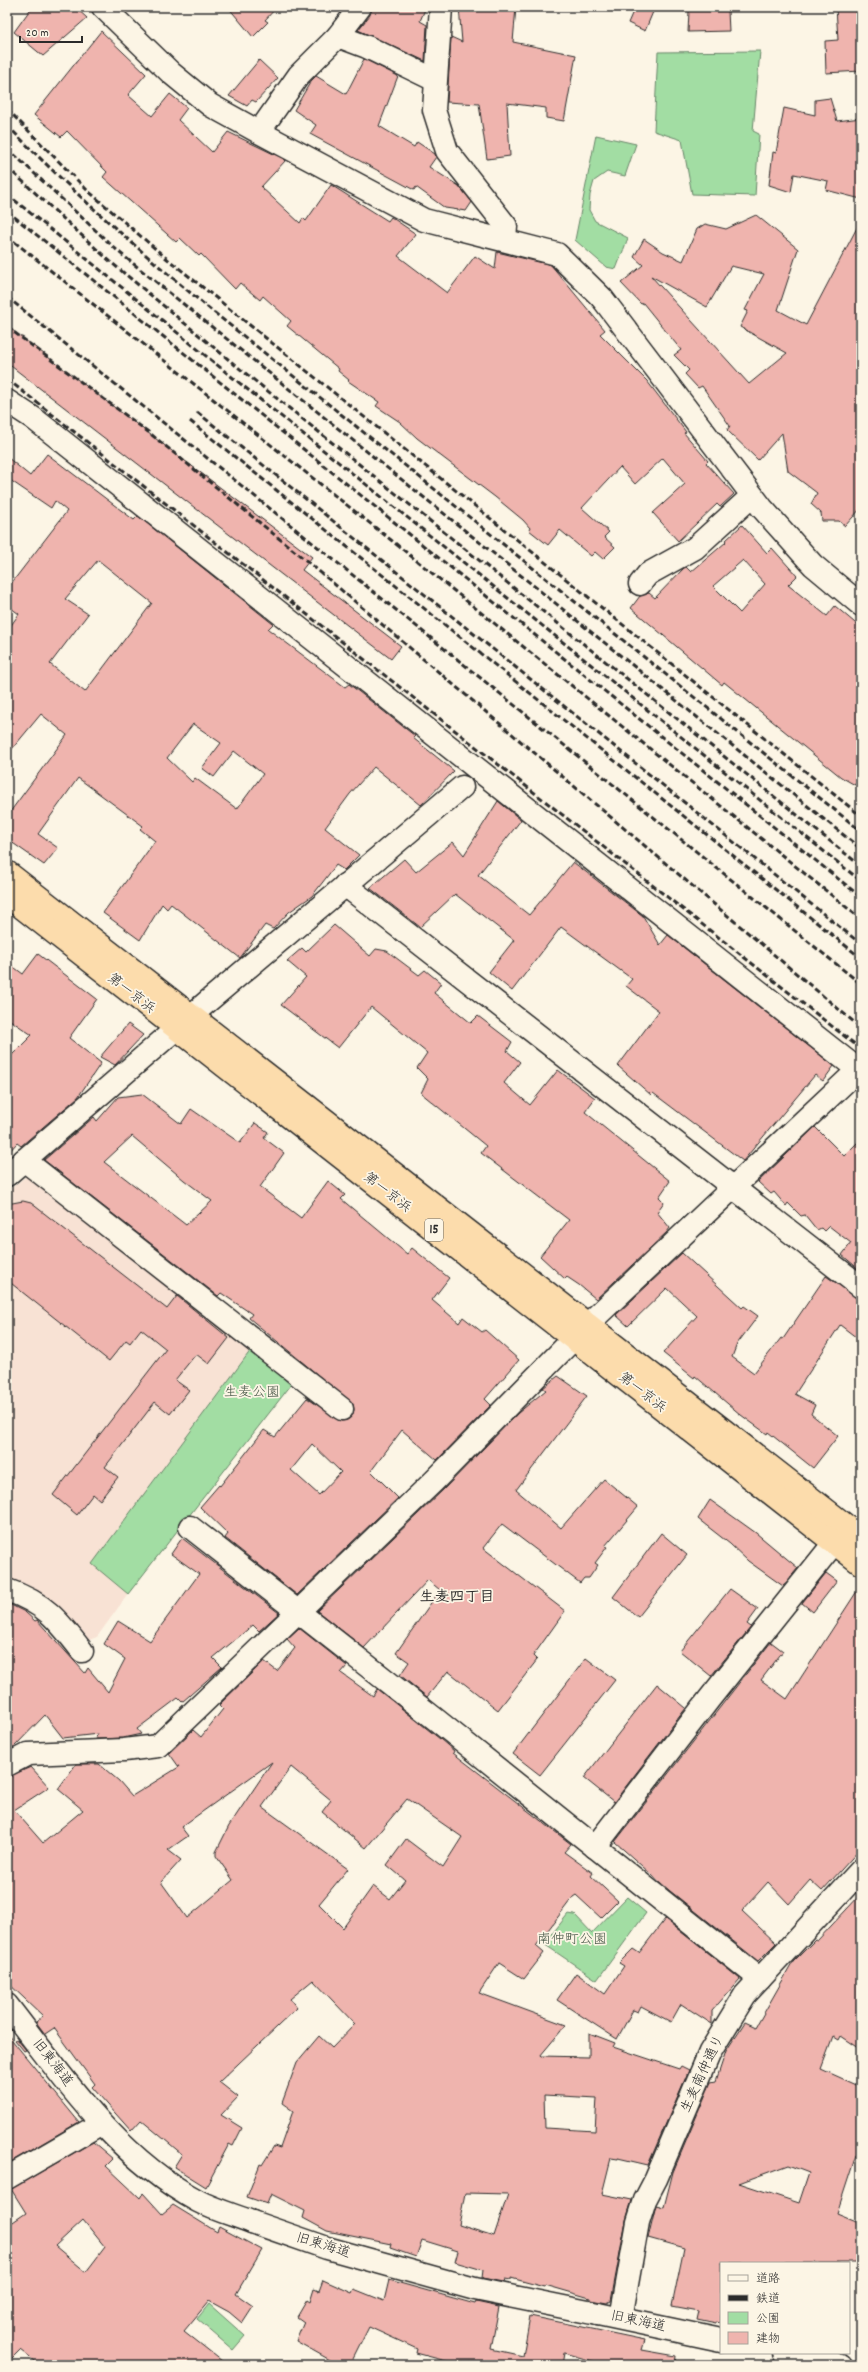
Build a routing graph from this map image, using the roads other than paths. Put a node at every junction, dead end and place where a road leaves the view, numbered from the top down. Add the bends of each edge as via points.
1 (103, 7) edge
2 (360, 7) edge
3 (441, 7) edge
4 (338, 36) junction
5 (435, 80) junction
6 (259, 132) junction
7 (505, 239) junction
8 (7, 401) edge
9 (752, 496) junction
10 (640, 584) dead end
11 (861, 605) edge
12 (479, 770) junction
13 (7, 872) edge
14 (345, 885) junction
15 (7, 896) edge
16 (183, 1022) junction
17 (860, 1071) edge
18 (24, 1160) junction
19 (7, 1175) edge
20 (733, 1187) junction
21 (861, 1287) edge
22 (581, 1332) junction
23 (342, 1410) dead end
24 (190, 1527) dead end
25 (861, 1537) edge
26 (834, 1542) junction
27 (861, 1564) edge
28 (7, 1590) edge
29 (298, 1613) junction
30 (82, 1651) dead end
31 (7, 1765) edge
32 (595, 1847) junction
33 (861, 1870) edge
34 (760, 1979) junction
35 (7, 2005) edge
36 (100, 2124) junction
37 (7, 2178) edge
38 (621, 2318) junction
39 (720, 2340) edge
40 (789, 2354) edge
41 (841, 2365) edge

1 - 6 street via 171,73 210,105
2 - 4 street
3 - 5 street
4 - 5 street via 367,46
4 - 6 street via 299,75
5 - 7 street via 434,110 447,151 506,226
6 - 7 street via 424,220
7 - 9 street via 558,254 579,274 602,298
8 - 12 street via 33,418
9 - 10 street via 695,548 648,574
9 - 11 street via 813,565
12 - 14 street
12 - 17 street
13 - 16 highway, 第一京浜 / 15
14 - 16 street
14 - 20 street
15 - 16 highway, 第一京浜 / 15
16 - 18 street
16 - 22 highway, 第一京浜 / 15
17 - 20 street
18 - 19 street
18 - 23 street
20 - 21 street
20 - 22 street
22 - 25 highway, 第一京浜 / 15
22 - 26 highway, 第一京浜 / 15
22 - 29 street via 434,1481
24 - 29 street
26 - 27 highway, 第一京浜 / 15
26 - 32 street
28 - 30 street via 30,1598 59,1621
29 - 31 street via 158,1746 28,1754
29 - 32 street
32 - 34 street
33 - 34 street, 生麦南仲通り
34 - 38 street, 生麦南仲通り via 734,2010 710,2052 656,2180 645,2200 638,2222
35 - 36 street, 旧東海道
36 - 37 street
36 - 38 street, 旧東海道 via 154,2173 199,2201 252,2222 328,2248 475,2289
38 - 39 street, 旧東海道
40 - 41 street

